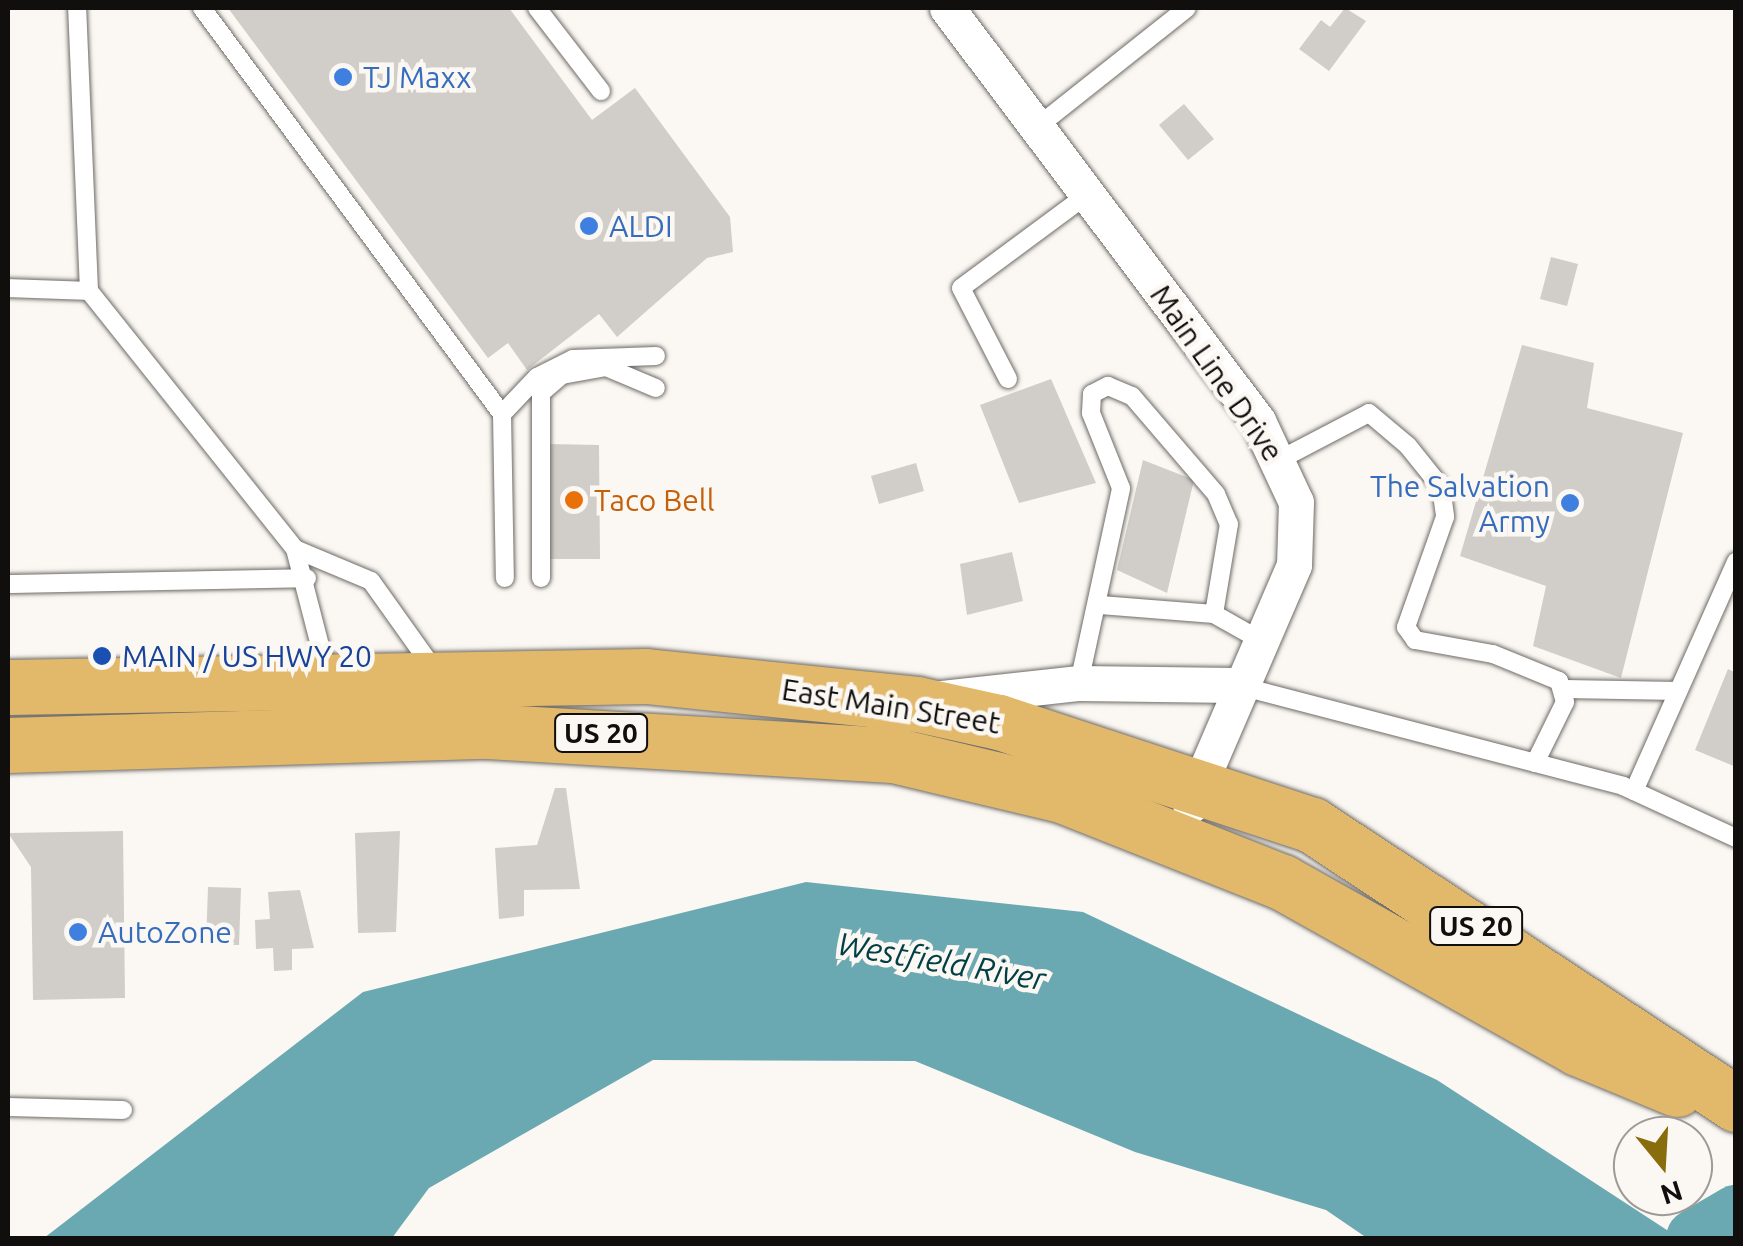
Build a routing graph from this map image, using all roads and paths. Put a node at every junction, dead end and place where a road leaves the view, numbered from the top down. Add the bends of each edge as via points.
1 (78, 8) edge
2 (202, 8) edge
3 (537, 8) edge
4 (947, 8) edge
5 (1187, 8) edge
6 (601, 91) dead end
7 (1038, 127) junction
8 (1088, 194) junction
9 (8, 288) edge
10 (88, 291) junction
11 (656, 356) dead end
12 (1008, 379) dead end
13 (656, 388) dead end
14 (502, 414) junction
15 (1281, 459) junction
16 (295, 549) junction
17 (1736, 562) edge
18 (307, 578) junction
19 (505, 578) dead end
20 (540, 578) dead end
21 (8, 584) edge
22 (1100, 605) junction
23 (1214, 614) junction
24 (1260, 640) junction
25 (438, 674) junction
26 (328, 676) junction
27 (1079, 683) junction
28 (1235, 685) junction
29 (8, 687) edge
30 (1565, 690) junction
31 (1678, 691) junction
32 (917, 704) junction
33 (8, 745) edge
34 (1535, 763) junction
35 (1196, 786) junction
36 (1634, 791) junction
37 (1736, 838) edge
38 (1180, 840) junction
39 (1736, 1104) edge
40 (8, 1107) edge
41 (124, 1110) dead end
42 (1736, 1113) edge

1 - 10 lane
2 - 14 lane
3 - 6 lane
4 - 7 street, Main Line Drive
5 - 7 lane
7 - 8 street, Main Line Drive
8 - 12 lane via 961,288
8 - 15 street, Main Line Drive
9 - 10 lane
10 - 16 lane
11 - 14 lane via 573,359 537,378
13 - 20 lane via 606,366 562,376 541,393
14 - 19 lane
15 - 24 street, Main Line Drive via 1300,532
15 - 30 lane via 1345,421 1369,413 1383,420 1441,488 1445,517 1406,627 1415,640 1532,666
16 - 18 lane
16 - 25 lane via 371,581
17 - 31 lane
18 - 21 lane
18 - 26 lane
22 - 23 lane
22 - 23 lane via 1121,488 1091,413 1092,394 1108,386 1132,396 1216,494 1229,524
22 - 27 lane
23 - 24 lane
24 - 28 street, Main Line Drive
25 - 26 main road, East Main Street / US 20
25 - 32 main road, East Main Street / US 20 via 646,676
26 - 29 main road, East Main Street / US 20
27 - 28 street
27 - 32 street via 966,690
28 - 34 lane
28 - 35 street, Main Line Drive
30 - 31 lane
30 - 34 lane
31 - 36 lane
32 - 35 main road, East Main Street / US 20
33 - 38 main road, East Main Street / US 20 via 486,731 802,744 894,754 1062,794
34 - 36 lane
35 - 38 street, Main Line Drive
35 - 39 main road, East Main Street / US 20 via 1312,825
36 - 37 lane
38 - 42 main road, East Main Street / US 20 via 1282,882 1578,1048
40 - 41 lane

